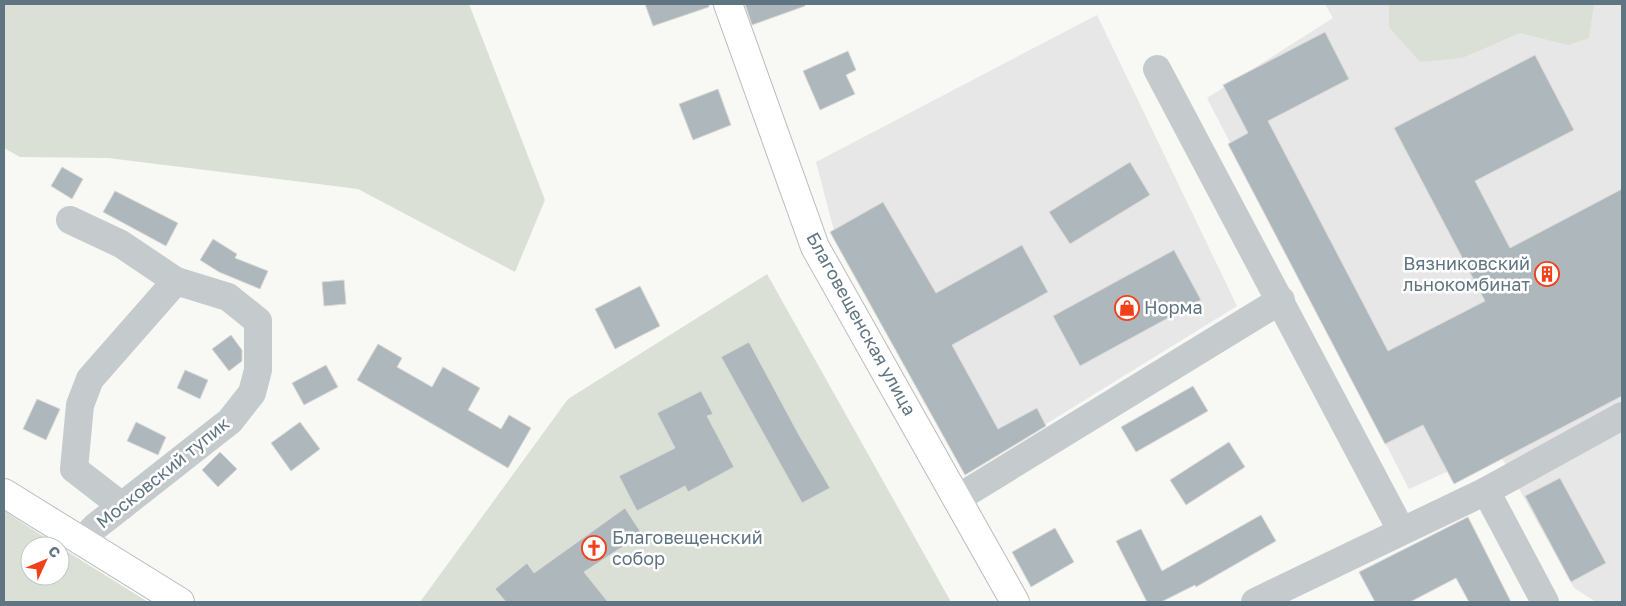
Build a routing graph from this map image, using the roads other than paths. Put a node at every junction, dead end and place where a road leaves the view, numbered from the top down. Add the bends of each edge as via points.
1 (728, 4) edge
2 (1157, 69) dead end
3 (70, 220) dead end
4 (176, 281) junction
5 (1281, 300) junction
6 (1622, 416) edge
7 (1486, 491) junction
8 (4, 493) edge
9 (958, 498) junction
10 (122, 506) junction
11 (1401, 530) junction
12 (81, 542) junction
13 (180, 602) edge
14 (1016, 602) edge
15 (1255, 602) edge
16 (1545, 602) edge

1 - 9 main road, Благовещенская улица via 815,247
2 - 5 street
3 - 4 street, Московский тупик via 121,244
4 - 10 street via 90,379 80,405 74,469
4 - 10 street, Московский тупик via 228,297 258,321 256,378 252,393 230,421
5 - 9 street
5 - 11 street
6 - 7 street
7 - 11 street
7 - 16 street
8 - 12 main road
9 - 14 main road, Благовещенская улица
10 - 12 street, Московский тупик
11 - 15 street
12 - 13 main road

